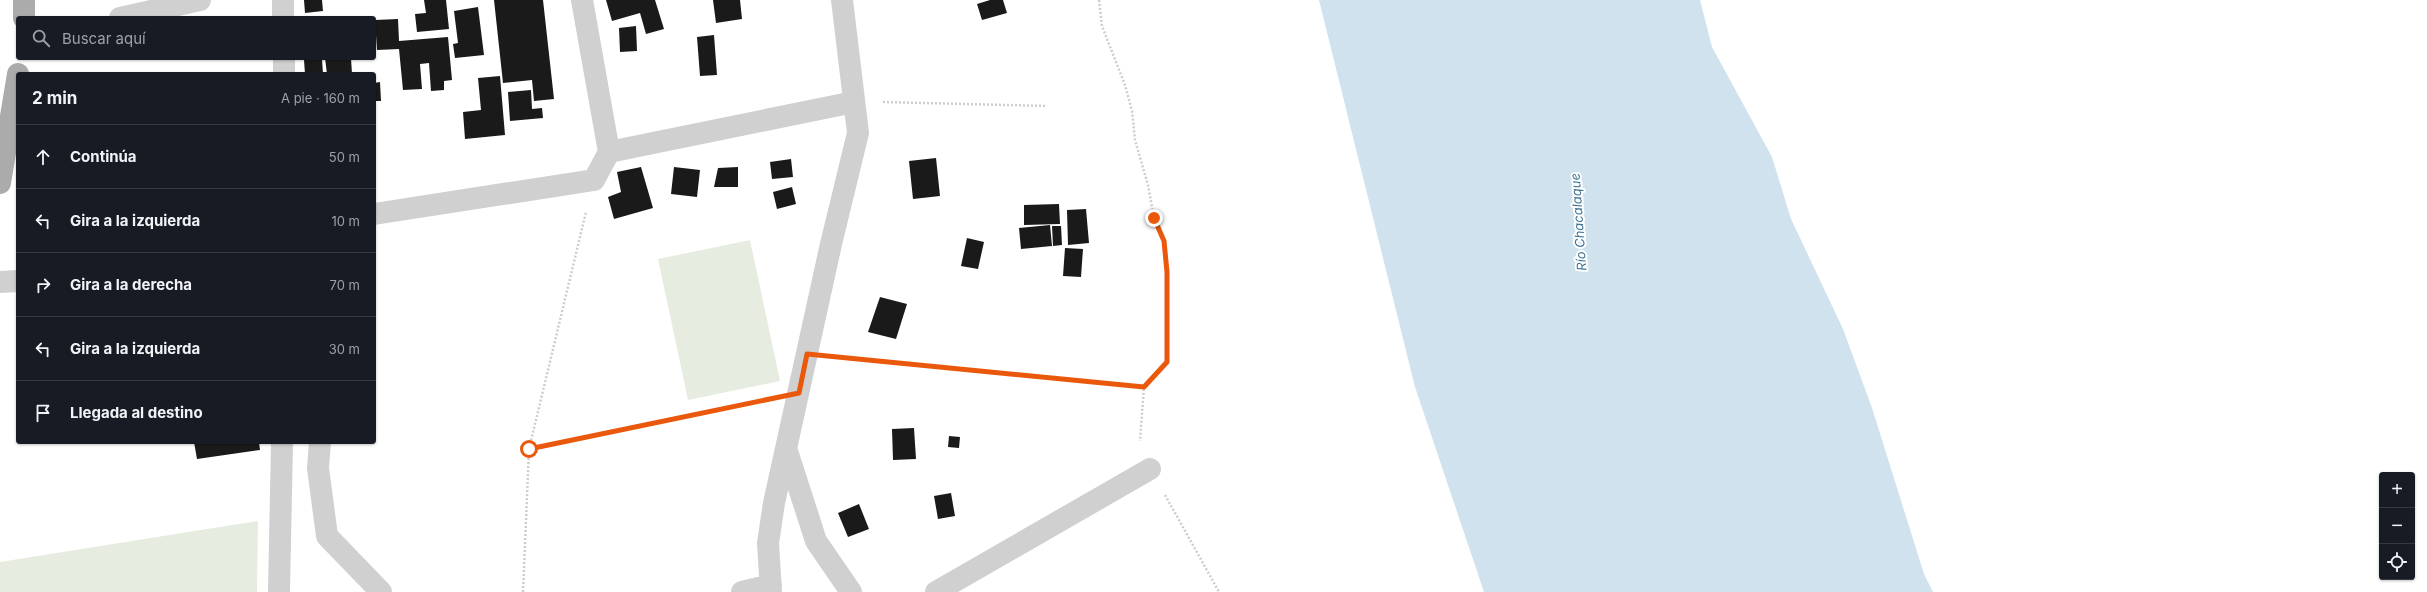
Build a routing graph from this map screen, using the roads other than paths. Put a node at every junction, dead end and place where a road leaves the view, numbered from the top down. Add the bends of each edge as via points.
1 (24, 0) edge
2 (200, 0) edge
3 (283, 0) edge
4 (582, 0) edge
5 (842, 0) edge
6 (24, 16) edge
7 (129, 16) edge
8 (283, 16) edge
9 (21, 60) edge
10 (284, 60) edge
11 (18, 72) edge
12 (284, 72) edge
13 (16, 86) edge
14 (854, 102) junction
15 (609, 152) junction
16 (0, 184) edge
17 (376, 214) edge
18 (16, 281) edge
19 (0, 282) edge
20 (282, 444) edge
21 (320, 444) edge
22 (786, 449) junction
23 (1150, 469) road end
24 (771, 588) edge
25 (279, 592) edge
26 (381, 592) edge
27 (742, 592) edge
28 (851, 592) edge
29 (936, 592) edge

1 - 6 main road
2 - 7 street
3 - 8 street
4 - 15 street
5 - 14 street
9 - 11 main road
10 - 12 street
13 - 16 main road
14 - 15 street
14 - 22 street via 858,133
15 - 17 street via 594,180
18 - 19 street
20 - 25 street
21 - 26 street via 318,468 327,536
22 - 24 street via 768,543
22 - 28 street via 816,541
23 - 29 street
24 - 27 street

